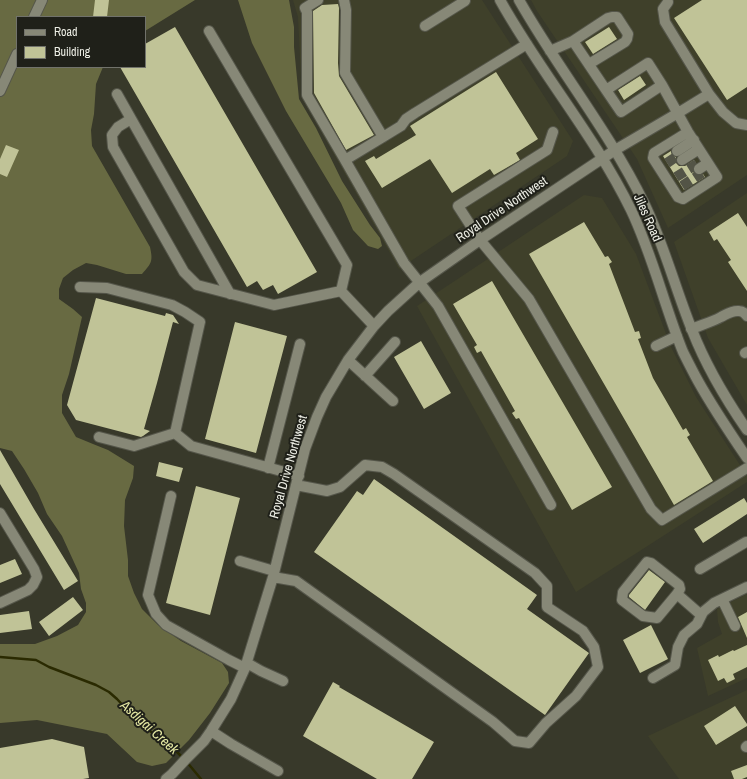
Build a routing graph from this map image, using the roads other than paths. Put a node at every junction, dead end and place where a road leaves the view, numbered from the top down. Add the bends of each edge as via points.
1 (42, 0) edge
2 (318, 0) edge
3 (344, 0) edge
4 (500, 0) edge
5 (518, 0) edge
6 (465, 1) edge
7 (668, 2) dead end
8 (303, 4) edge
9 (34, 16) edge
10 (425, 26) dead end
11 (209, 31) dead end
12 (573, 41) junction
13 (527, 44) junction
14 (550, 51) junction
15 (16, 56) edge
16 (589, 64) junction
17 (636, 70) junction
18 (662, 85) junction
19 (606, 90) junction
20 (0, 91) edge
21 (651, 92) junction
22 (117, 94) dead end
23 (709, 94) junction
24 (678, 113) junction
25 (131, 119) junction
26 (747, 125) edge
27 (554, 132) dead end
28 (383, 137) junction
29 (694, 142) junction
30 (615, 150) junction
31 (679, 155) tunnel mouth
32 (602, 159) junction
33 (345, 160) junction
34 (480, 240) junction
35 (420, 282) junction
36 (80, 287) dead end
37 (341, 291) junction
38 (230, 294) junction
39 (747, 316) edge
40 (374, 326) junction
41 (691, 329) junction
42 (677, 336) junction
43 (395, 342) dead end
44 (300, 344) dead end
45 (656, 346) dead end
46 (348, 360) junction
47 (365, 376) junction
48 (393, 401) dead end
49 (747, 430) edge
50 (176, 433) junction
51 (99, 437) dead end
52 (747, 458) edge
53 (268, 468) junction
54 (747, 468) edge
55 (298, 481) junction
56 (171, 496) dead end
57 (551, 506) dead end
58 (0, 513) edge
59 (747, 542) edge
60 (240, 561) dead end
61 (700, 569) dead end
62 (274, 574) junction
63 (747, 587) edge
64 (677, 594) junction
65 (722, 599) junction
66 (0, 603) edge
67 (699, 620) junction
68 (735, 626) dead end
69 (246, 665) junction
70 (653, 678) dead end
71 (283, 680) dead end
72 (211, 731) junction
73 (278, 770) dead end
74 (166, 779) edge

1 - 9 street
2 - 8 street
3 - 28 street via 345,72
4 - 13 street, Jiles Road
5 - 14 street, Jiles Road
6 - 10 street
7 - 23 street via 663,9 665,22
8 - 33 street via 307,12 307,95
11 - 37 street via 347,265
12 - 14 street
12 - 16 street
12 - 16 street via 608,18 617,17 628,34 627,39
13 - 28 street via 415,113
13 - 32 street, Jiles Road
14 - 30 street, Jiles Road
15 - 20 street
16 - 19 street
17 - 18 street via 648,63
17 - 19 street
17 - 21 street via 616,87 615,93 620,101 626,103 637,95
18 - 21 street
18 - 24 street
19 - 21 street via 620,112
22 - 25 street
23 - 24 street, Royal Drive Northwest
23 - 26 street via 722,112 736,123
24 - 29 street
24 - 30 street, Royal Drive Northwest
25 - 38 street
25 - 38 street via 118,127 112,135 113,147 184,272 197,285
27 - 34 street via 547,150 458,206
28 - 33 street
29 - 29 street via 654,153 653,158 663,166 675,184 678,197 683,199 717,177 704,166
29 - 31 street
30 - 32 street, Royal Drive Northwest
30 - 41 street, Jiles Road via 657,231
32 - 34 street, Royal Drive Northwest
32 - 42 street, Jiles Road via 619,187 643,239
33 - 35 street via 404,263
34 - 35 street, Royal Drive Northwest
34 - 54 street via 528,299 651,509 662,520
35 - 40 street, Royal Drive Northwest
35 - 57 street via 438,306
36 - 50 street via 107,288 172,305 200,322
37 - 38 street via 274,305
37 - 40 street
39 - 41 street via 744,312 735,311
40 - 46 street, Royal Drive Northwest
41 - 49 street, Jiles Road via 721,391
42 - 45 street
42 - 52 street, Jiles Road via 709,401
43 - 47 street
44 - 53 street
46 - 47 street
46 - 55 street, Royal Drive Northwest via 326,396 317,417
47 - 48 street
50 - 51 street via 134,446
50 - 53 street via 191,446
53 - 55 street
55 - 62 street, Royal Drive Northwest
55 - 62 street via 326,491 340,488 365,465 382,467 394,474 535,573 547,586 547,607 582,631 594,647 598,667 576,696 546,723 529,743 515,741 493,722 296,582
56 - 69 street via 148,595 156,614 166,625 229,660
58 - 66 street via 37,578 28,590
59 - 61 street
60 - 62 street
62 - 69 street, Royal Drive Northwest
63 - 65 street
64 - 64 street via 657,618 643,616 622,600 623,592 647,562 679,585
64 - 67 street
65 - 67 street via 703,612
65 - 68 street
67 - 70 street via 684,635 678,647 675,665
69 - 71 street
69 - 72 street, Royal Drive Northwest via 231,699
72 - 73 street
72 - 74 street, Royal Drive Northwest

